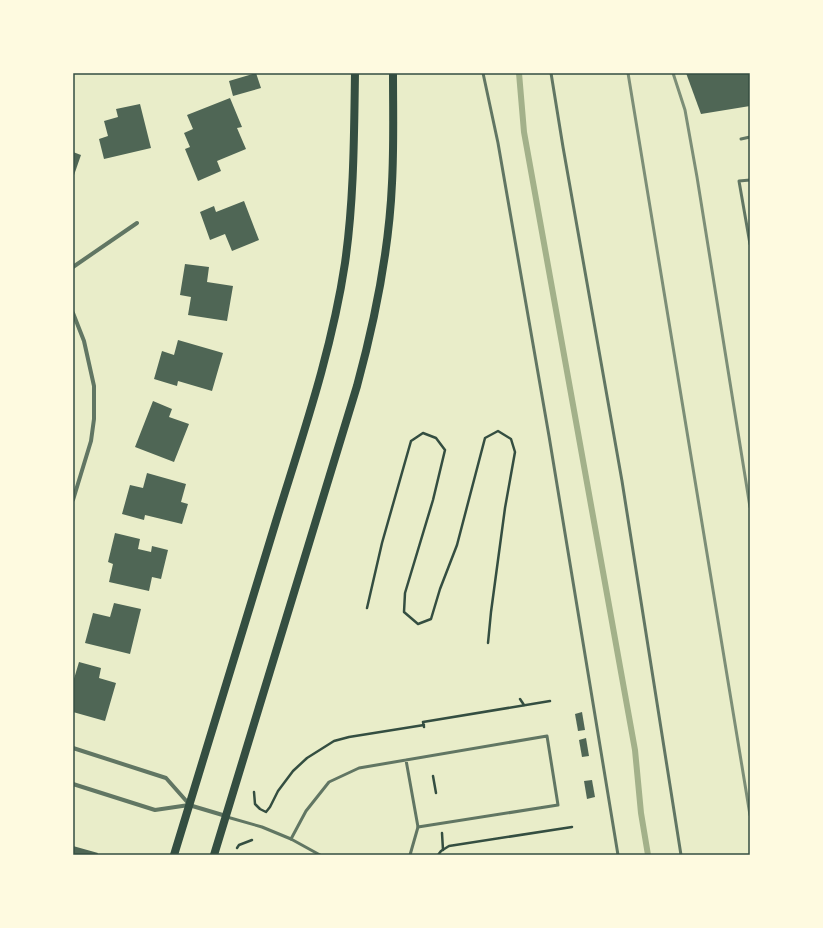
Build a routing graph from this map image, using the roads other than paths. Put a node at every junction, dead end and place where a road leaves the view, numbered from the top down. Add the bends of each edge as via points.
1 (355, 73) edge
2 (392, 73) edge
3 (483, 73) edge
4 (551, 73) edge
5 (750, 137) edge
6 (741, 139) dead end
7 (750, 180) edge
8 (137, 223) dead end
9 (750, 244) edge
10 (73, 267) edge
11 (73, 313) edge
12 (73, 500) edge
13 (73, 748) edge
14 (406, 760) junction
15 (73, 784) edge
16 (189, 805) junction
17 (226, 816) junction
18 (418, 827) junction
19 (291, 839) junction
20 (174, 855) edge
21 (214, 855) edge
22 (320, 855) edge
23 (410, 855) edge
24 (618, 855) edge
25 (681, 855) edge

1 - 16 main road via 349,226 330,335 304,431
2 - 17 main road via 392,184 375,313 357,386
3 - 24 lane via 547,428
4 - 25 lane via 622,481
5 - 6 lane
7 - 9 lane via 739,181
8 - 10 street
11 - 12 street via 84,341 94,386 94,419 91,441
13 - 16 street via 166,778
14 - 18 lane
14 - 18 lane via 547,736 558,805
14 - 19 lane via 358,768 329,782 306,811
15 - 16 street via 155,810
16 - 17 street
16 - 20 main road
17 - 19 lane
17 - 21 main road
18 - 23 lane
19 - 22 lane

